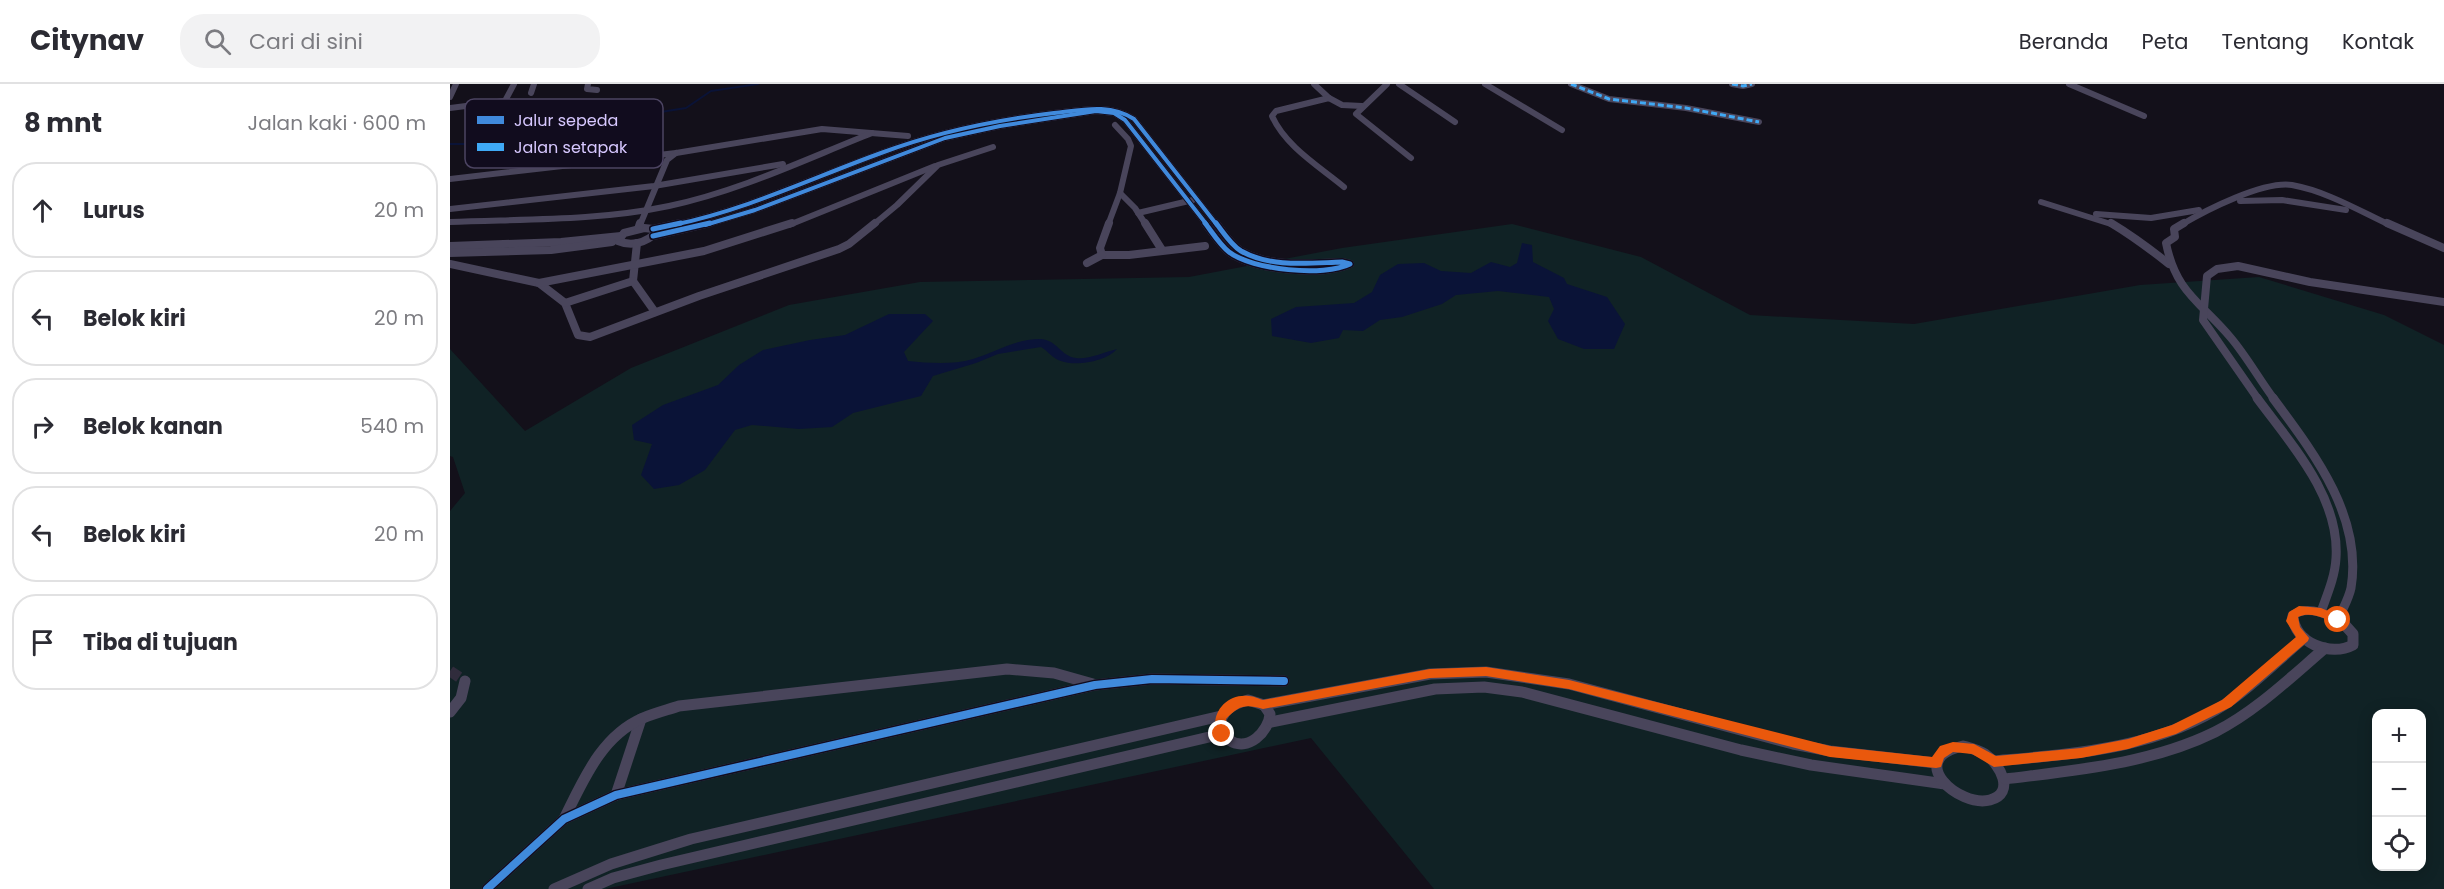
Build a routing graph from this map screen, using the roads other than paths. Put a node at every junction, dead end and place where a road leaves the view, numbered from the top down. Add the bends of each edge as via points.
1 (456, 84) edge
2 (514, 84) edge
3 (534, 84) edge
4 (588, 84) edge
5 (1314, 84) edge
6 (1388, 84) edge
7 (1399, 84) edge
8 (1485, 84) edge
9 (1571, 84) edge
10 (1732, 84) edge
11 (1752, 84) edge
12 (2069, 84) edge
13 (597, 90) dead end
14 (531, 93) dead end
15 (450, 97) edge
16 (1329, 98) junction
17 (506, 99) edge
18 (465, 106) edge
19 (1362, 106) junction
20 (450, 108) edge
21 (2144, 116) dead end
22 (1455, 122) dead end
23 (1759, 122) dead end
24 (1115, 125) dead end
25 (1562, 130) dead end
26 (874, 132) junction
27 (908, 136) dead end
28 (993, 147) dead end
29 (676, 153) junction
30 (663, 154) edge
31 (663, 157) edge
32 (1411, 158) dead end
33 (667, 160) junction
34 (800, 161) junction
35 (938, 165) junction
36 (542, 168) edge
37 (900, 178) junction
38 (450, 179) edge
39 (654, 186) junction
40 (916, 186) junction
41 (1344, 187) dead end
42 (2263, 189) junction
43 (1120, 193) junction
44 (1190, 197) junction
45 (2282, 200) junction
46 (2041, 202) dead end
47 (2224, 202) junction
48 (450, 209) edge
49 (2069, 209) junction
50 (646, 210) junction
51 (1137, 210) junction
52 (2204, 210) junction
53 (2374, 218) junction
54 (450, 222) edge
55 (638, 229) junction
56 (653, 233) junction
57 (619, 238) junction
58 (637, 243) junction
59 (450, 246) edge
60 (1205, 246) dead end
61 (2444, 248) edge
62 (1162, 250) junction
63 (450, 253) edge
64 (1102, 255) junction
65 (1087, 263) dead end
66 (450, 264) edge
67 (2169, 264) junction
68 (633, 266) junction
69 (633, 281) junction
70 (539, 283) junction
71 (2444, 302) edge
72 (565, 303) junction
73 (2203, 310) junction
74 (655, 312) junction
75 (2321, 612) junction
76 (2338, 620) junction
77 (2304, 638) junction
78 (2325, 648) junction
79 (1430, 674) junction
80 (465, 681) dead end
81 (1284, 681) dead end
82 (1095, 685) junction
83 (1435, 689) junction
84 (1263, 705) junction
85 (450, 712) edge
86 (1221, 716) junction
87 (641, 718) junction
88 (1271, 722) junction
89 (1222, 734) junction
90 (1994, 761) junction
91 (1936, 763) junction
92 (2005, 779) junction
93 (1945, 784) junction
94 (616, 795) junction
95 (564, 819) junction
96 (488, 889) edge
97 (554, 889) edge
98 (588, 889) edge

1 - 15 street
2 - 17 street
3 - 14 street
4 - 13 street via 587,89
5 - 16 street
6 - 19 street
7 - 22 street
8 - 25 street
9 - 23 street via 1610,100 1676,106
10 - 11 street
12 - 21 street
16 - 19 street via 1342,105
16 - 41 street via 1276,111 1273,122
18 - 20 street
19 - 32 street via 1357,117
24 - 43 street via 1131,146
26 - 27 street
26 - 29 street via 822,129
26 - 34 street
28 - 35 street
29 - 30 street
29 - 33 street
31 - 33 street
33 - 39 street
34 - 39 street
34 - 50 street via 709,196
35 - 37 street
35 - 40 street
36 - 38 street
37 - 40 street
37 - 68 street via 756,236
39 - 48 street
39 - 50 street
40 - 74 street via 839,249
42 - 45 street
42 - 47 street
42 - 53 street via 2291,185
43 - 51 street
43 - 64 street via 1100,248
44 - 44 street via 1245,254 1284,263 1350,264 1342,268 1283,269 1248,262 1227,251
44 - 51 street
44 - 56 street via 1119,115 1096,111 945,138 755,210 690,229
45 - 47 street
45 - 53 street
46 - 49 street
47 - 52 street
49 - 52 street via 2151,218
49 - 67 street via 2113,224
50 - 54 street via 561,220
50 - 55 street
51 - 62 street
52 - 67 street via 2174,229 2175,237 2166,243
53 - 61 street
55 - 56 street
55 - 57 street
56 - 58 street
57 - 58 street via 624,244
57 - 59 street
57 - 63 street via 551,250
58 - 68 street
60 - 62 street
62 - 64 street
64 - 65 street
66 - 70 street
67 - 73 street via 2182,289
68 - 69 street
68 - 70 street
69 - 72 street
69 - 74 street
70 - 72 street
71 - 73 street via 2310,282 2238,266 2217,269 2207,276
72 - 74 street via 578,335 584,338
73 - 75 street via 2203,320 2211,333 2309,468 2326,503 2336,555
73 - 76 street via 2223,328 2315,454 2334,488 2348,527 2353,567 2351,593
75 - 76 street
75 - 77 street via 2299,610 2293,615 2291,621
76 - 78 street via 2353,634 2353,645 2343,650
77 - 78 street
77 - 90 street via 2227,704 2176,729 2081,753
78 - 92 street via 2242,716 2210,734 2103,768
79 - 83 street
79 - 84 street
79 - 91 street via 1486,672 1569,684 1830,752
80 - 85 street via 461,699
81 - 82 street via 1152,679
82 - 87 street via 1054,673 1006,669 679,706
82 - 94 street
83 - 88 street
83 - 93 street via 1484,687 1522,692 1741,750 1811,765
84 - 86 street via 1248,700 1240,702
84 - 88 street
86 - 89 street
86 - 97 street via 691,839 611,864
87 - 94 street
87 - 95 street via 594,759
88 - 89 street via 1263,734 1249,742 1233,741
89 - 98 street via 661,865
90 - 91 street via 1974,749 1953,747 1944,750
90 - 92 street
91 - 93 street
92 - 93 street via 2001,794 1986,802 1964,797
94 - 95 street
95 - 96 street

